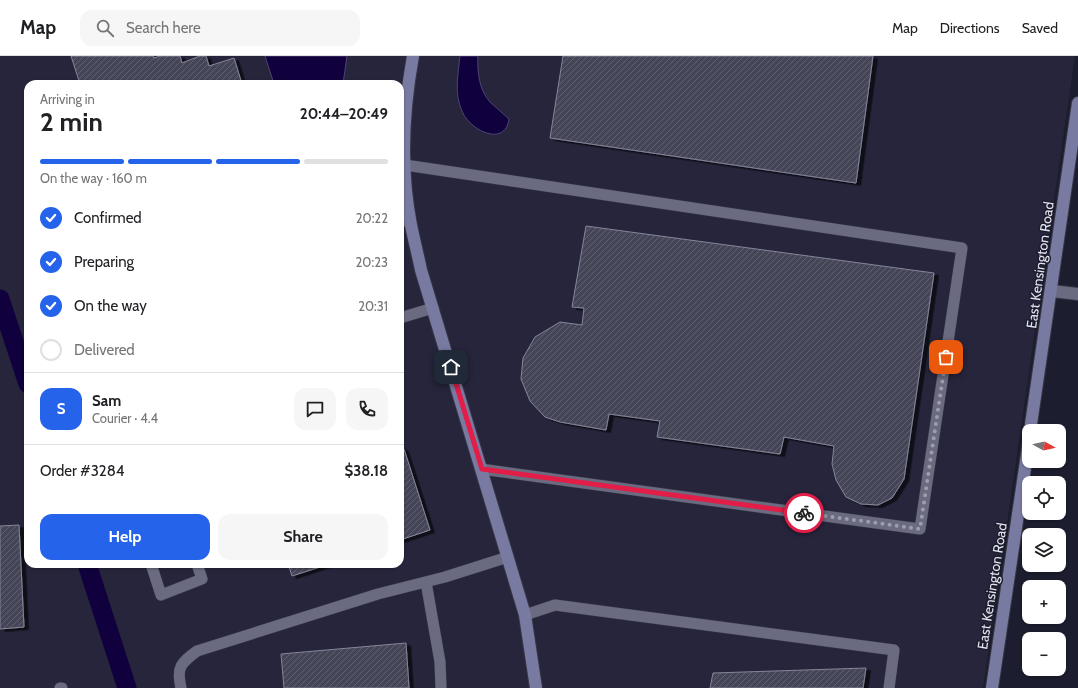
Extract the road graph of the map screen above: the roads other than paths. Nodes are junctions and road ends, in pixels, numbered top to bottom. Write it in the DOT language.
graph roads {
  1 [pos="413,56"];
  2 [pos="1078,103"];
  3 [pos="405,165"];
  4 [pos="405,221"];
  5 [pos="1052,291"];
  6 [pos="1078,294"];
  7 [pos="433,308"];
  8 [pos="404,317"];
  9 [pos="1031,424"];
  10 [pos="1025,468"];
  11 [pos="482,469"];
  12 [pos="508,557"];
  13 [pos="152,568"];
  14 [pos="198,568"];
  15 [pos="426,582"];
  16 [pos="525,615"];
  17 [pos="181,688"];
  18 [pos="441,688"];
  19 [pos="536,688"];
  20 [pos="889,688"];
  21 [pos="992,688"];
  1 -- 3 [label="street"];
  2 -- 5 [label="street, East Kensington Road"];
  3 -- 4 [label="street"];
  3 -- 11 [label="lane"];
  4 -- 7 [label="street"];
  5 -- 6 [label="street"];
  5 -- 9 [label="street, East Kensington Road"];
  7 -- 8 [label="lane"];
  7 -- 11 [label="street"];
  10 -- 21 [label="street, East Kensington Road"];
  11 -- 12 [label="street"];
  12 -- 15 [label="lane"];
  12 -- 16 [label="street"];
  13 -- 14 [label="lane"];
  15 -- 17 [label="lane"];
  15 -- 18 [label="lane"];
  16 -- 19 [label="street"];
  16 -- 20 [label="lane"];
}
